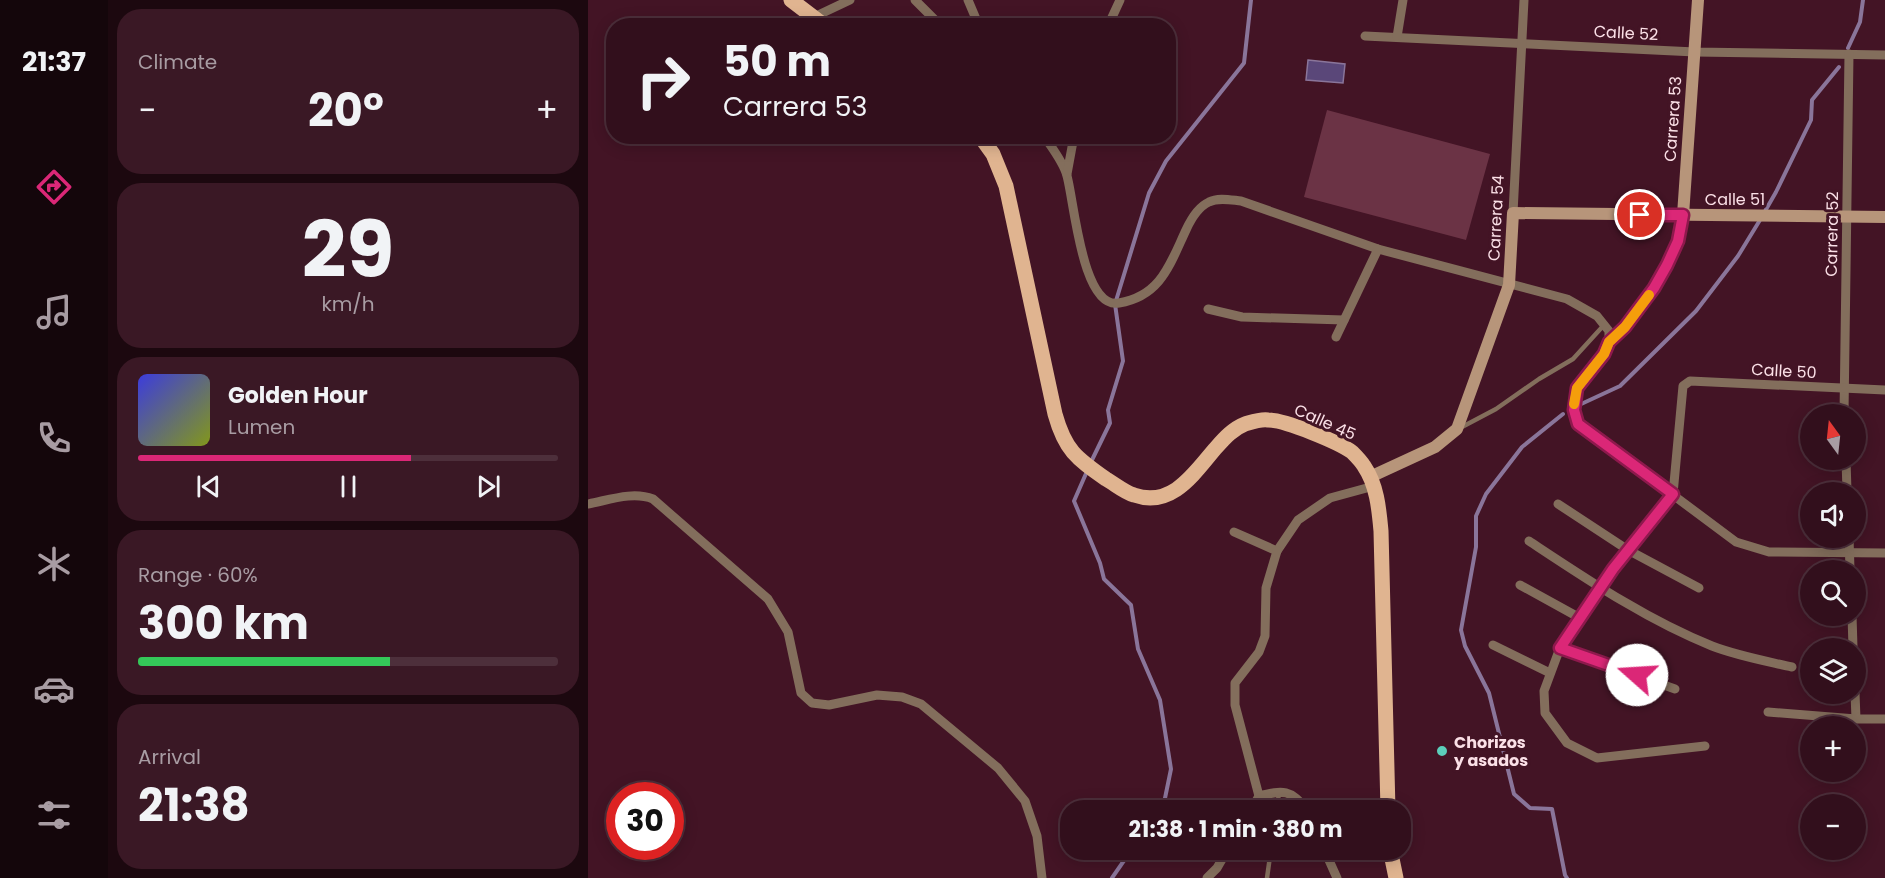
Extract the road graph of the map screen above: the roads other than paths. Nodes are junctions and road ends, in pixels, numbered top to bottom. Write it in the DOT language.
graph roads {
  1 [pos="791,0"];
  2 [pos="850,0"];
  3 [pos="915,0"];
  4 [pos="968,0"];
  5 [pos="1120,0"];
  6 [pos="1402,0"];
  7 [pos="1524,0"];
  8 [pos="1698,0"];
  9 [pos="816,18"];
  10 [pos="824,18"];
  11 [pos="933,18"];
  12 [pos="976,18"];
  13 [pos="1112,18"];
  14 [pos="1365,36"];
  15 [pos="1397,37"];
  16 [pos="1521,42"];
  17 [pos="1695,52"];
  18 [pos="1849,54"];
  19 [pos="1885,55"];
  20 [pos="986,144"];
  21 [pos="1049,144"];
  22 [pos="1073,144"];
  23 [pos="1067,174"];
  24 [pos="1513,213"];
  25 [pos="1683,215"];
  26 [pos="1847,216"];
  27 [pos="1885,217"];
  28 [pos="1378,249"];
  29 [pos="1509,285"];
  30 [pos="1208,309"];
  31 [pos="1344,320"];
  32 [pos="1604,325"];
  33 [pos="1336,337"];
  34 [pos="1609,342"];
  35 [pos="1843,389"];
  36 [pos="1885,390"];
  37 [pos="1844,404"];
  38 [pos="1457,429"];
  39 [pos="1372,481"];
  40 [pos="1673,494"];
  41 [pos="588,504"];
  42 [pos="1558,504"];
  43 [pos="1234,532"];
  44 [pos="1529,541"];
  45 [pos="1850,548"];
  46 [pos="1628,550"];
  47 [pos="1277,551"];
  48 [pos="1850,552"];
  49 [pos="1885,553"];
  50 [pos="1850,560"];
  51 [pos="1520,585"];
  52 [pos="1600,588"];
  53 [pos="1699,588"];
  54 [pos="1580,618"];
  55 [pos="1493,645"];
  56 [pos="1560,648"];
  57 [pos="1792,668"];
  58 [pos="1550,673"];
  59 [pos="1676,688"];
  60 [pos="1768,712"];
  61 [pos="1818,716"];
  62 [pos="1866,719"];
  63 [pos="1885,719"];
  64 [pos="1705,746"];
  65 [pos="1279,791"];
  66 [pos="1259,796"];
  67 [pos="1257,800"];
  68 [pos="1278,800"];
  69 [pos="1300,800"];
  70 [pos="1388,800"];
  71 [pos="1222,860"];
  72 [pos="1269,860"];
  73 [pos="1329,860"];
  74 [pos="1392,860"];
  75 [pos="1042,878"];
  76 [pos="1207,878"];
  77 [pos="1266,878"];
  78 [pos="1337,878"];
  79 [pos="1396,878"];
  1 -- 9 [label="main road"];
  2 -- 10 [label="street"];
  3 -- 11 [label="street"];
  4 -- 12 [label="street"];
  5 -- 13 [label="street"];
  6 -- 15 [label="street"];
  7 -- 16 [label="street, Carrera 54"];
  8 -- 17 [label="street, Carrera 53"];
  14 -- 15 [label="street, Calle 52"];
  15 -- 16 [label="street, Calle 52"];
  16 -- 17 [label="street, Calle 52"];
  16 -- 24 [label="street, Carrera 54"];
  17 -- 18 [label="street, Calle 52"];
  17 -- 25 [label="street, Carrera 53"];
  18 -- 19 [label="street, Calle 52"];
  18 -- 26 [label="street, Carrera 52"];
  20 -- 39 [label="main road, Calle 45"];
  21 -- 23 [label="street"];
  22 -- 23 [label="street"];
  23 -- 28 [label="street"];
  24 -- 25 [label="street, Calle 51"];
  24 -- 29 [label="street, Carrera 54"];
  25 -- 26 [label="street, Calle 51"];
  25 -- 34 [label="street, Carrera 53"];
  26 -- 27 [label="street, Calle 51"];
  26 -- 35 [label="street, Carrera 52"];
  28 -- 29 [label="street"];
  28 -- 31 [label="street"];
  29 -- 32 [label="street"];
  29 -- 38 [label="street, Carrera 54"];
  30 -- 31 [label="street"];
  31 -- 33 [label="street"];
  32 -- 34 [label="street"];
  32 -- 38 [label="lane"];
  34 -- 40 [label="street, Carrera 53"];
  35 -- 36 [label="street, Calle 50"];
  35 -- 37 [label="street, Carrera 52"];
  35 -- 40 [label="street, Calle 50"];
  38 -- 39 [label="street"];
  39 -- 47 [label="street"];
  39 -- 70 [label="main road, Calle 45"];
  40 -- 46 [label="street"];
  40 -- 48 [label="street"];
  41 -- 75 [label="street"];
  42 -- 46 [label="street"];
  43 -- 47 [label="street"];
  44 -- 52 [label="street"];
  45 -- 48 [label="street"];
  46 -- 52 [label="street"];
  46 -- 53 [label="street"];
  47 -- 66 [label="street"];
  48 -- 49 [label="street"];
  48 -- 50 [label="street"];
  51 -- 54 [label="street"];
  52 -- 54 [label="street"];
  52 -- 57 [label="street"];
  54 -- 56 [label="street"];
  55 -- 58 [label="street"];
  56 -- 58 [label="street"];
  56 -- 59 [label="street"];
  58 -- 64 [label="street"];
  60 -- 61 [label="street"];
  62 -- 63 [label="street"];
  65 -- 66 [label="street"];
  65 -- 68 [label="lane"];
  65 -- 69 [label="street"];
  66 -- 67 [label="street"];
  71 -- 76 [label="street"];
  72 -- 77 [label="lane"];
  73 -- 78 [label="street"];
  74 -- 79 [label="main road"];
}
